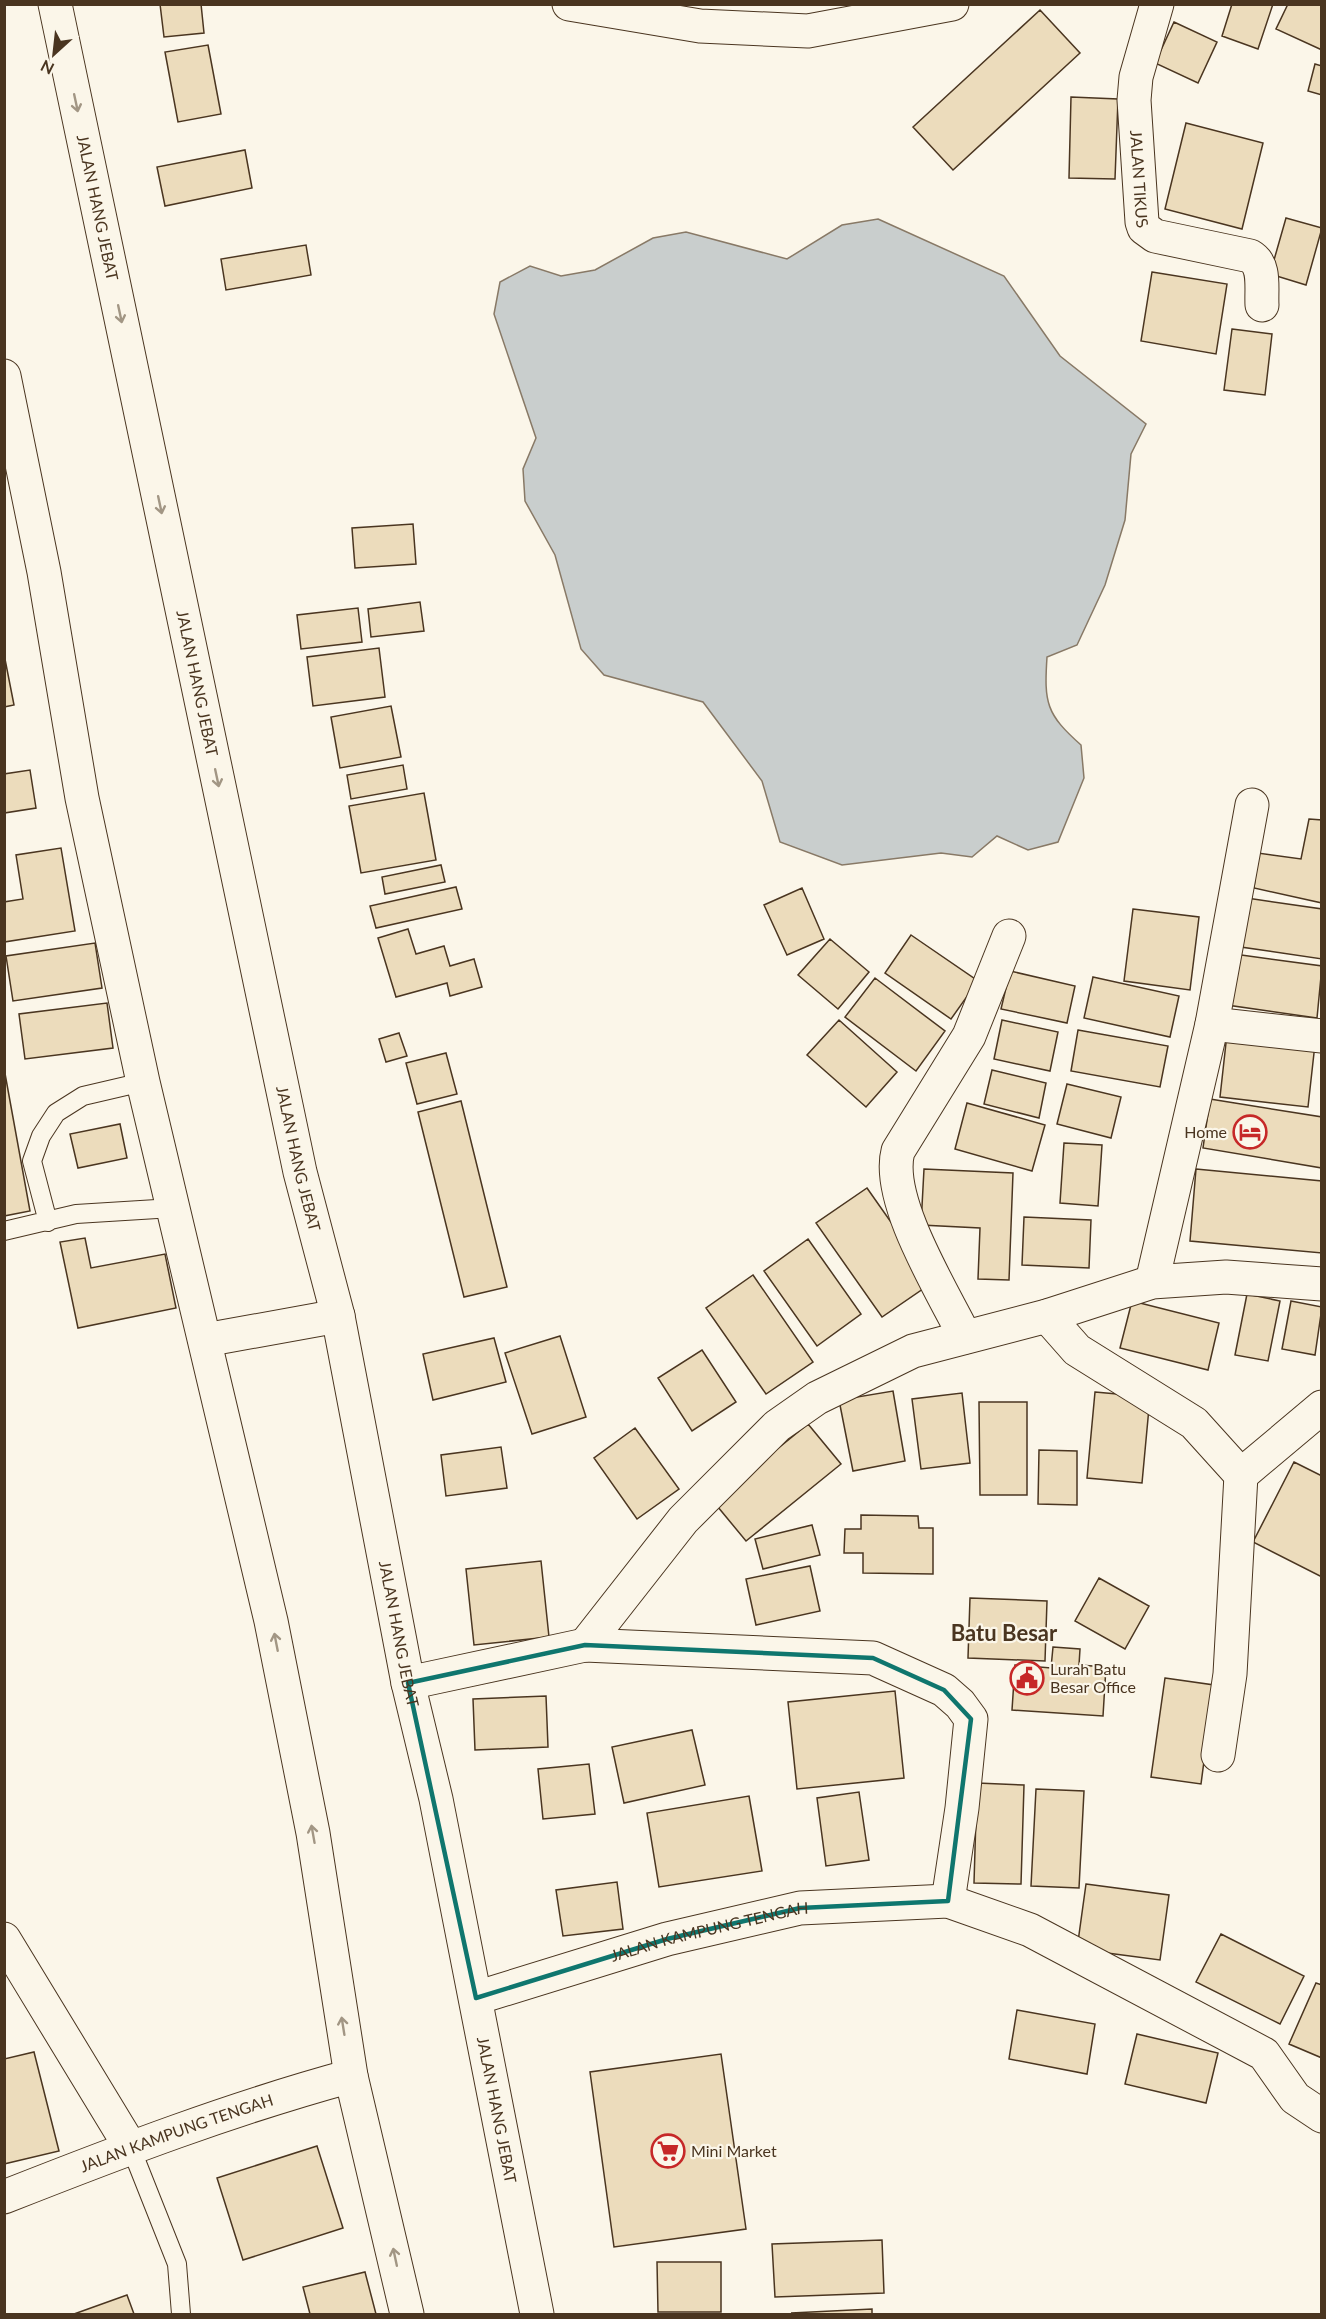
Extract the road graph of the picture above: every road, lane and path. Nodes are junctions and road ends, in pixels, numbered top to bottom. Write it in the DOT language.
graph roads {
  1 [pos="55,4"];
  2 [pos="569,4"];
  3 [pos="952,4"];
  4 [pos="1156,4"];
  5 [pos="1262,305"];
  6 [pos="4,376"];
  7 [pos="1252,805"];
  8 [pos="1009,936"];
  9 [pos="1212,1024"];
  10 [pos="1322,1036"];
  11 [pos="143,1082"];
  12 [pos="173,1208"];
  13 [pos="48,1222"];
  14 [pos="4,1231"];
  15 [pos="1152,1282"];
  16 [pos="1322,1284"];
  17 [pos="338,1316"];
  18 [pos="1047,1316"];
  19 [pos="965,1337"];
  20 [pos="205,1340"];
  21 [pos="1322,1407"];
  22 [pos="1241,1475"];
  23 [pos="585,1645"];
  24 [pos="408,1683"];
  25 [pos="1218,1755"];
  26 [pos="948,1901"];
  27 [pos="4,1939"];
  28 [pos="476,1998"];
  29 [pos="351,2076"];
  30 [pos="1322,2116"];
  31 [pos="131,2148"];
  32 [pos="4,2197"];
  33 [pos="181,2314"];
  34 [pos="407,2314"];
  35 [pos="537,2314"];
  1 -- 17 [label="main road, JALAN HANG JEBAT, one-way"];
  2 -- 3 [label="main road"];
  4 -- 5 [label="main road, JALAN TIKUS"];
  6 -- 11 [label="main road"];
  7 -- 9 [label="main road"];
  8 -- 19 [label="main road"];
  9 -- 10 [label="main road"];
  9 -- 15 [label="main road"];
  11 -- 12 [label="main road"];
  11 -- 13 [label="lane"];
  12 -- 13 [label="lane"];
  12 -- 20 [label="main road"];
  13 -- 14 [label="lane"];
  15 -- 16 [label="main road"];
  15 -- 18 [label="main road"];
  17 -- 20 [label="main road"];
  17 -- 24 [label="main road, JALAN HANG JEBAT"];
  18 -- 19 [label="main road"];
  18 -- 22 [label="main road"];
  19 -- 23 [label="main road"];
  29 -- 20 [label="main road, one-way"];
  21 -- 22 [label="main road"];
  22 -- 25 [label="main road"];
  23 -- 24 [label="main road"];
  23 -- 26 [label="main road"];
  24 -- 28 [label="main road, JALAN HANG JEBAT"];
  26 -- 28 [label="main road, JALAN KAMPUNG TENGAH"];
  26 -- 30 [label="main road"];
  27 -- 31 [label="main road"];
  28 -- 35 [label="main road, JALAN HANG JEBAT"];
  29 -- 31 [label="main road, JALAN KAMPUNG TENGAH"];
  34 -- 29 [label="main road, one-way"];
  31 -- 32 [label="main road, JALAN KAMPUNG TENGAH"];
  31 -- 33 [label="lane"];
}
